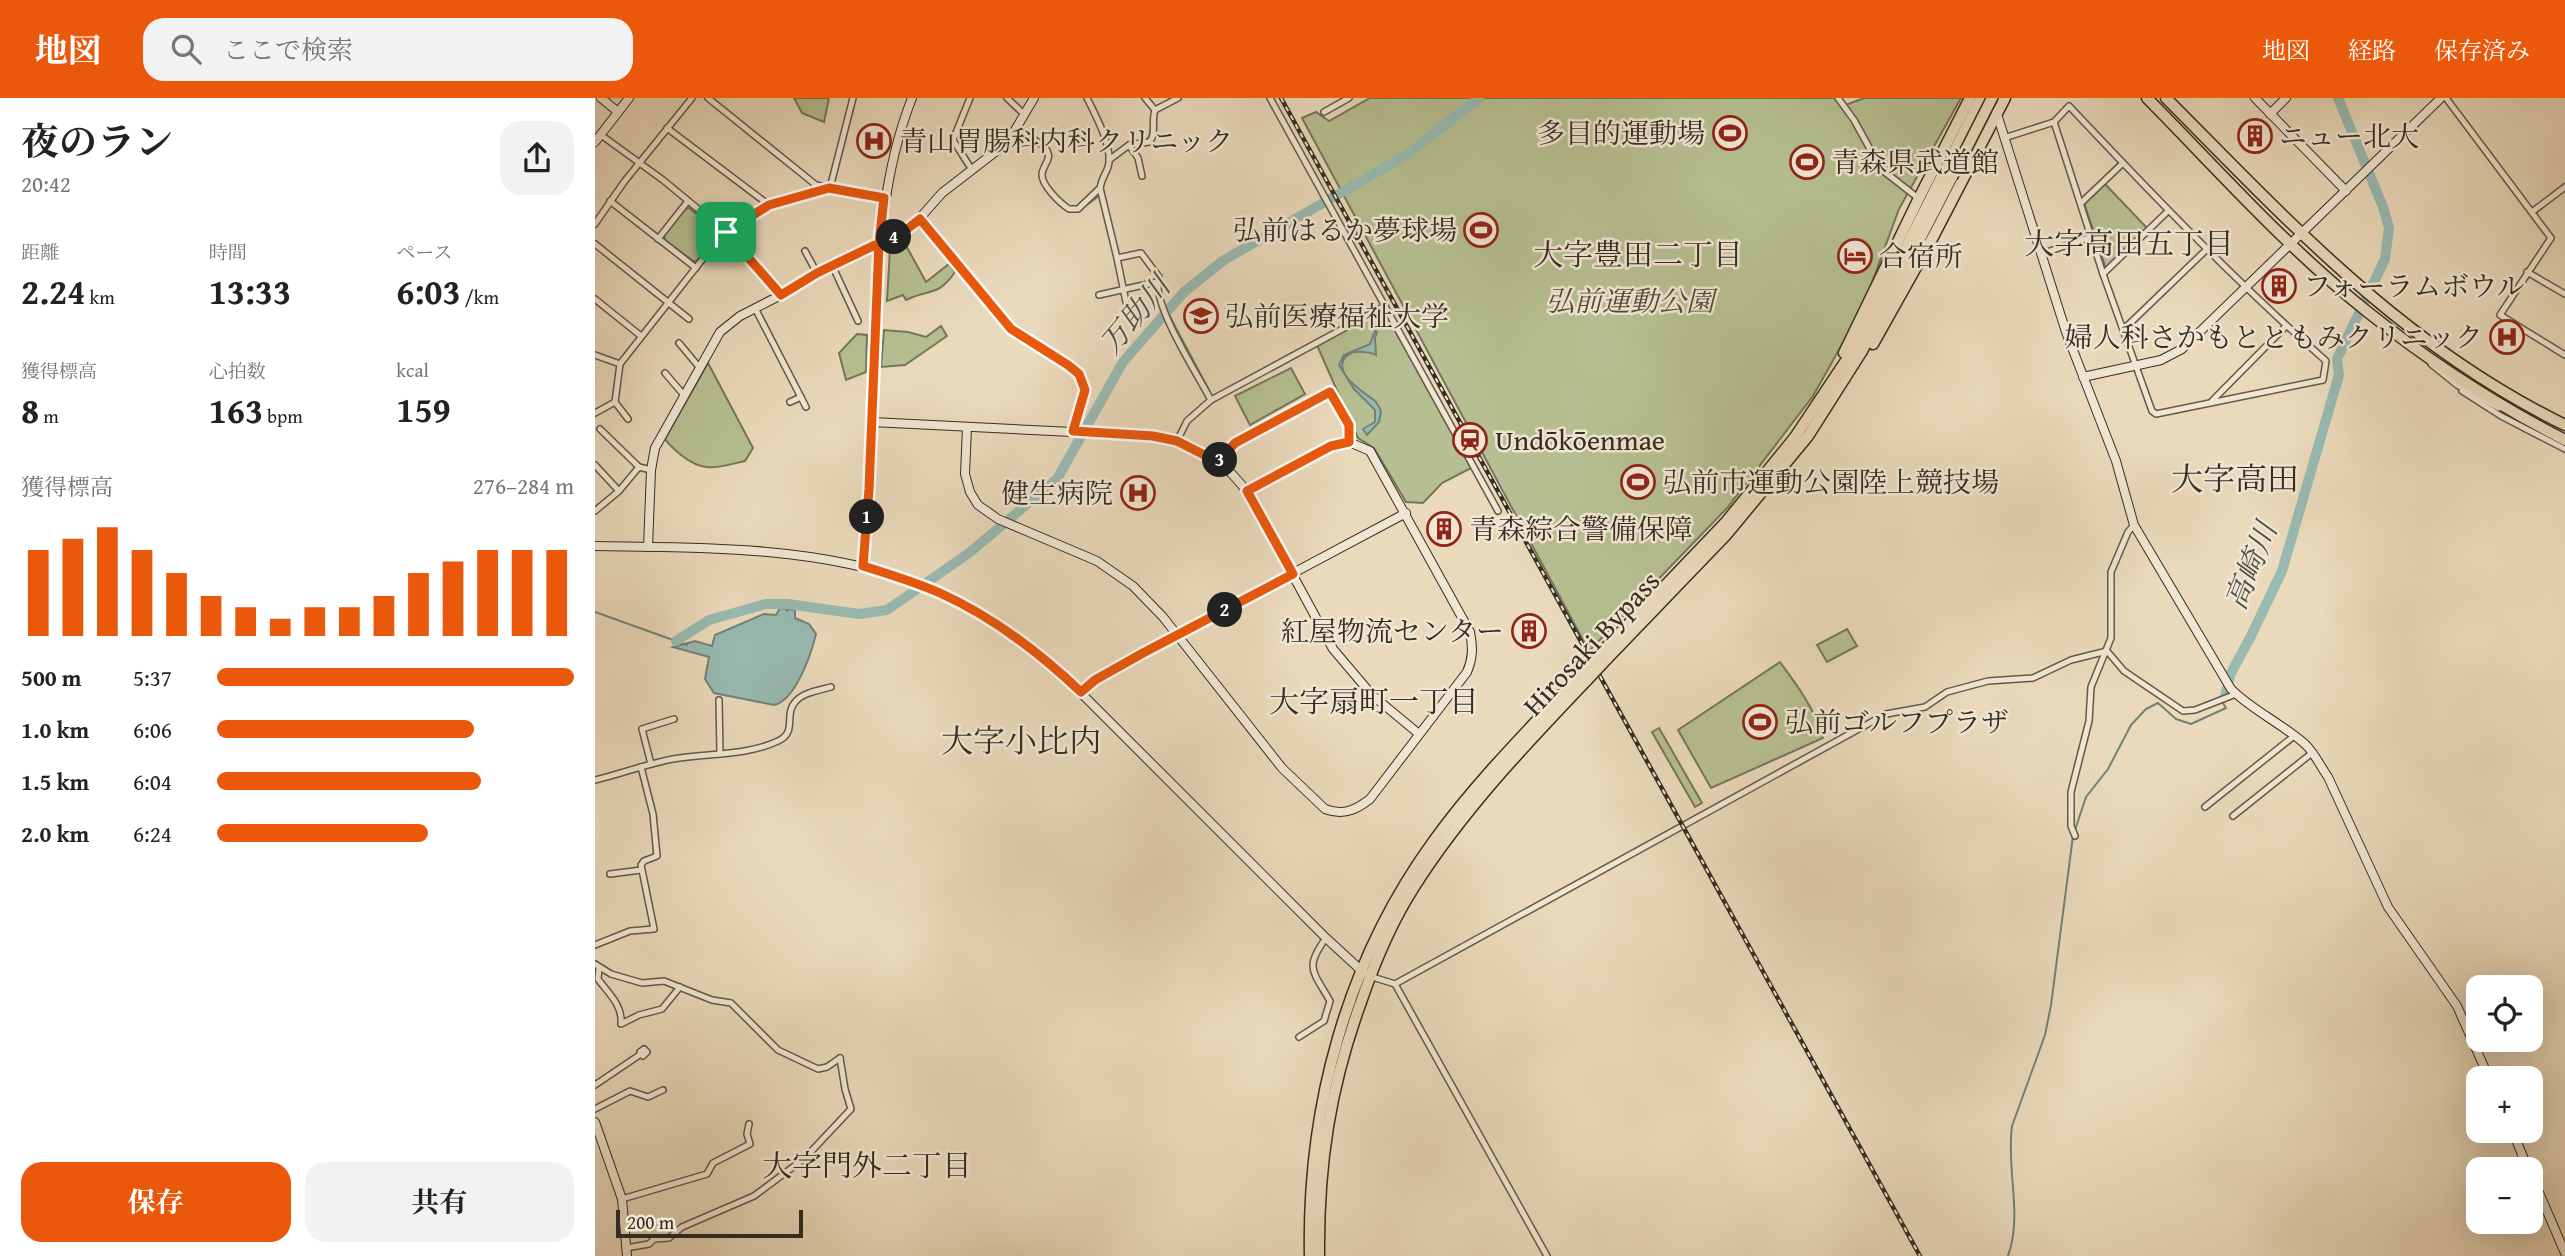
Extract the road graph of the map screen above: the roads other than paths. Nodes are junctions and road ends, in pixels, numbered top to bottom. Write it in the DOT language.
graph roads {
  1 [pos="601,98"];
  2 [pos="629,98"];
  3 [pos="692,98"];
  4 [pos="708,98"];
  5 [pos="853,98"];
  6 [pos="912,98"];
  7 [pos="970,98"];
  8 [pos="1007,98"];
  9 [pos="1034,98"];
  10 [pos="1087,98"];
  11 [pos="1145,98"];
  12 [pos="1178,98"];
  13 [pos="1270,98"];
  14 [pos="1349,98"];
  15 [pos="1838,98"];
  16 [pos="1970,98"];
  17 [pos="1981,98"];
  18 [pos="1992,98"];
  19 [pos="2005,98"];
  20 [pos="2147,98"];
  21 [pos="2166,98"];
  22 [pos="2255,98"];
  23 [pos="2286,98"];
  24 [pos="2444,98"];
  25 [pos="1156,110"];
  26 [pos="618,112"];
  27 [pos="1324,112"];
  28 [pos="2270,114"];
  29 [pos="1997,115"];
  30 [pos="1025,116"];
  31 [pos="2054,122"];
  32 [pos="667,128"];
  33 [pos="1015,132"];
  34 [pos="2004,138"];
  35 [pos="598,139"];
  36 [pos="1129,145"];
  37 [pos="1108,161"];
  38 [pos="639,163"];
  39 [pos="2123,163"];
  40 [pos="971,170"];
  41 [pos="1142,176"];
  42 [pos="1948,176"];
  43 [pos="829,188"];
  44 [pos="1100,188"];
  45 [pos="2565,188"];
  46 [pos="2346,191"];
  47 [pos="884,198"];
  48 [pos="1919,198"];
  49 [pos="610,201"];
  50 [pos="688,201"];
  51 [pos="2081,203"];
  52 [pos="769,205"];
  53 [pos="2168,211"];
  54 [pos="2532,212"];
  55 [pos="920,219"];
  56 [pos="595,224"];
  57 [pos="726,232"];
  58 [pos="2301,234"];
  59 [pos="2091,237"];
  60 [pos="658,239"];
  61 [pos="879,243"];
  62 [pos="595,244"];
  63 [pos="2291,244"];
  64 [pos="2206,250"];
  65 [pos="805,251"];
  66 [pos="2041,254"];
  67 [pos="1117,258"];
  68 [pos="832,265"];
  69 [pos="696,268"];
  70 [pos="2527,272"];
  71 [pos="817,273"];
  72 [pos="2103,274"];
  73 [pos="1157,282"];
  74 [pos="1123,289"];
  75 [pos="2246,289"];
  76 [pos="781,295"];
  77 [pos="1099,295"];
  78 [pos="2565,295"];
  79 [pos="595,299"];
  80 [pos="668,302"];
  81 [pos="1126,302"];
  82 [pos="1385,306"];
  83 [pos="755,308"];
  84 [pos="689,319"];
  85 [pos="858,321"];
  86 [pos="2286,326"];
  87 [pos="2124,329"];
  88 [pos="641,336"];
  89 [pos="679,344"];
  90 [pos="2564,351"];
  91 [pos="2419,352"];
  92 [pos="595,355"];
  93 [pos="620,364"];
  94 [pos="2137,365"];
  95 [pos="699,367"];
  96 [pos="665,373"];
  97 [pos="2083,377"];
  98 [pos="2457,385"];
  99 [pos="683,394"];
  100 [pos="1830,394"];
  101 [pos="801,397"];
  102 [pos="1211,400"];
  103 [pos="2211,401"];
  104 [pos="615,402"];
  105 [pos="790,402"];
  106 [pos="806,407"];
  107 [pos="595,413"];
  108 [pos="628,419"];
  109 [pos="2527,421"];
  110 [pos="872,422"];
  111 [pos="2565,425"];
  112 [pos="967,427"];
  113 [pos="600,429"];
  114 [pos="1076,431"];
  115 [pos="2565,440"];
  116 [pos="1177,441"];
  117 [pos="1349,442"];
  118 [pos="2565,449"];
  119 [pos="1218,462"];
  120 [pos="595,465"];
  121 [pos="639,467"];
  122 [pos="651,470"];
  123 [pos="619,491"];
  124 [pos="1247,491"];
  125 [pos="595,511"];
  126 [pos="1497,511"];
  127 [pos="1406,513"];
  128 [pos="2134,525"];
  129 [pos="595,546"];
  130 [pos="647,547"];
  131 [pos="863,566"];
  132 [pos="1293,574"];
  133 [pos="1177,636"];
  134 [pos="2107,651"];
  135 [pos="831,687"];
  136 [pos="2234,691"];
  137 [pos="1081,692"];
  138 [pos="719,700"];
  139 [pos="674,719"];
  140 [pos="1419,734"];
  141 [pos="2294,736"];
  142 [pos="2312,753"];
  143 [pos="720,754"];
  144 [pos="651,764"];
  145 [pos="641,768"];
  146 [pos="595,780"];
  147 [pos="2204,807"];
  148 [pos="2233,816"];
  149 [pos="2075,836"];
  150 [pos="641,870"];
  151 [pos="610,874"];
  152 [pos="1325,938"];
  153 [pos="595,944"];
  154 [pos="597,966"];
  155 [pos="1365,974"];
  156 [pos="1395,984"];
  157 [pos="680,987"];
  158 [pos="1299,1037"];
  159 [pos="654,1045"];
  160 [pos="2484,1066"];
  161 [pos="595,1085"];
  162 [pos="663,1090"];
  163 [pos="595,1109"];
  164 [pos="595,1122"];
  165 [pos="749,1124"];
  166 [pos="622,1199"];
  167 [pos="2543,1202"];
  168 [pos="626,1252"];
  169 [pos="2565,1253"];
  170 [pos="1310,1256"];
  171 [pos="1319,1256"];
  172 [pos="1547,1256"];
  1 -- 26 [label="street"];
  2 -- 26 [label="street"];
  3 -- 32 [label="street"];
  4 -- 43 [label="street"];
  5 -- 43 [label="street"];
  6 -- 47 [label="street"];
  7 -- 40 [label="street"];
  8 -- 30 [label="street"];
  9 -- 30 [label="street"];
  10 -- 37 [label="street"];
  11 -- 25 [label="street"];
  12 -- 25 [label="street"];
  13 -- 82 [label="street"];
  14 -- 27 [label="street"];
  15 -- 48 [label="street"];
  16 -- 48 [label="highway"];
  17 -- 42 [label="highway, Hirosaki Bypass"];
  18 -- 29 [label="street"];
  18 -- 42 [label="highway, Hirosaki Bypass, bridge"];
  19 -- 29 [label="highway"];
  20 -- 63 [label="highway"];
  21 -- 58 [label="highway"];
  22 -- 28 [label="street"];
  23 -- 28 [label="street"];
  24 -- 46 [label="street"];
  24 -- 54 [label="street"];
  25 -- 36 [label="street"];
  26 -- 35 [label="street"];
  28 -- 46 [label="street"];
  29 -- 34 [label="street"];
  29 -- 100 [label="highway"];
  30 -- 33 [label="street"];
  31 -- 34 [label="street"];
  31 -- 39 [label="street"];
  31 -- 51 [label="street"];
  32 -- 38 [label="street"];
  32 -- 52 [label="street"];
  33 -- 40 [label="street"];
  33 -- 44 [label="street"];
  34 -- 66 [label="street"];
  35 -- 38 [label="street"];
  36 -- 37 [label="street"];
  36 -- 41 [label="street"];
  37 -- 44 [label="street"];
  38 -- 49 [label="street"];
  38 -- 50 [label="street"];
  39 -- 51 [label="street"];
  39 -- 53 [label="street"];
  40 -- 55 [label="street"];
  42 -- 100 [label="highway, Hirosaki Bypass"];
  43 -- 47 [label="street"];
  43 -- 52 [label="street"];
  44 -- 67 [label="street"];
  45 -- 54 [label="street"];
  46 -- 58 [label="street"];
  47 -- 61 [label="street"];
  48 -- 100 [label="highway"];
  49 -- 56 [label="street"];
  49 -- 60 [label="street"];
  50 -- 57 [label="street"];
  50 -- 60 [label="street"];
  51 -- 59 [label="street"];
  52 -- 57 [label="street"];
  53 -- 64 [label="street"];
  53 -- 72 [label="street"];
  54 -- 70 [label="street"];
  55 -- 61 [label="street"];
  55 -- 114 [label="street"];
  57 -- 69 [label="street"];
  57 -- 76 [label="street"];
  58 -- 63 [label="street"];
  58 -- 111 [label="highway"];
  59 -- 66 [label="street"];
  59 -- 72 [label="street"];
  60 -- 69 [label="street"];
  61 -- 68 [label="street"];
  61 -- 110 [label="street"];
  62 -- 80 [label="street"];
  63 -- 75 [label="street"];
  63 -- 91 [label="highway"];
  64 -- 75 [label="street"];
  64 -- 87 [label="street"];
  65 -- 71 [label="street"];
  66 -- 97 [label="street"];
  67 -- 73 [label="street"];
  67 -- 74 [label="street"];
  68 -- 71 [label="street"];
  68 -- 85 [label="street"];
  69 -- 80 [label="street"];
  70 -- 78 [label="street"];
  70 -- 90 [label="street"];
  71 -- 76 [label="street"];
  72 -- 87 [label="street"];
  73 -- 74 [label="street"];
  73 -- 102 [label="street"];
  74 -- 77 [label="street"];
  74 -- 81 [label="street"];
  75 -- 86 [label="street"];
  75 -- 94 [label="street"];
  76 -- 83 [label="street"];
  79 -- 88 [label="street"];
  80 -- 84 [label="street"];
  80 -- 88 [label="street"];
  82 -- 102 [label="street"];
  82 -- 126 [label="street"];
  83 -- 95 [label="street"];
  83 -- 101 [label="street"];
  86 -- 103 [label="street"];
  86 -- 103 [label="street"];
  87 -- 94 [label="street"];
  88 -- 93 [label="street"];
  89 -- 95 [label="street"];
  91 -- 98 [label="street"];
  91 -- 109 [label="highway"];
  92 -- 93 [label="street"];
  93 -- 104 [label="street"];
  94 -- 97 [label="street"];
  94 -- 103 [label="street"];
  95 -- 99 [label="street"];
  96 -- 99 [label="street"];
  97 -- 128 [label="street"];
  98 -- 109 [label="street"];
  98 -- 118 [label="street"];
  99 -- 122 [label="street"];
  100 -- 155 [label="highway, Hirosaki Bypass, bridge"];
  101 -- 105 [label="street"];
  101 -- 106 [label="street"];
  102 -- 116 [label="street"];
  104 -- 107 [label="street"];
  104 -- 108 [label="street"];
  109 -- 115 [label="highway"];
  110 -- 112 [label="street"];
  110 -- 131 [label="street"];
  112 -- 114 [label="street"];
  112 -- 133 [label="street"];
  113 -- 121 [label="street"];
  114 -- 116 [label="street"];
  116 -- 119 [label="street"];
  117 -- 119 [label="street"];
  117 -- 124 [label="street"];
  117 -- 127 [label="street"];
  119 -- 124 [label="street"];
  120 -- 123 [label="street"];
  121 -- 122 [label="street"];
  121 -- 123 [label="street"];
  122 -- 130 [label="street"];
  123 -- 125 [label="street"];
  124 -- 132 [label="street"];
  127 -- 132 [label="street"];
  127 -- 140 [label="street"];
  128 -- 134 [label="street"];
  128 -- 136 [label="street"];
  129 -- 130 [label="street"];
  130 -- 131 [label="street"];
  131 -- 137 [label="street"];
  132 -- 133 [label="street"];
  132 -- 140 [label="street"];
  133 -- 137 [label="street"];
  133 -- 140 [label="street"];
  134 -- 136 [label="street"];
  134 -- 149 [label="street"];
  134 -- 156 [label="street"];
  135 -- 143 [label="street"];
  136 -- 141 [label="street"];
  137 -- 152 [label="street"];
  138 -- 143 [label="street"];
  139 -- 144 [label="street"];
  141 -- 142 [label="street"];
  141 -- 147 [label="street"];
  142 -- 148 [label="street"];
  142 -- 160 [label="street"];
  143 -- 144 [label="street"];
  144 -- 145 [label="street"];
  145 -- 146 [label="street"];
  145 -- 150 [label="street"];
  150 -- 151 [label="street"];
  150 -- 153 [label="street"];
  152 -- 155 [label="street"];
  152 -- 158 [label="street"];
  154 -- 157 [label="street"];
  154 -- 157 [label="street"];
  155 -- 156 [label="street"];
  155 -- 170 [label="highway, Hirosaki Bypass"];
  155 -- 171 [label="highway, Hirosaki Bypass"];
  156 -- 172 [label="street"];
  157 -- 168 [label="street"];
  159 -- 161 [label="street"];
  162 -- 163 [label="street"];
  164 -- 166 [label="street"];
  165 -- 166 [label="street"];
  166 -- 168 [label="street"];
  167 -- 169 [label="street"];
}
